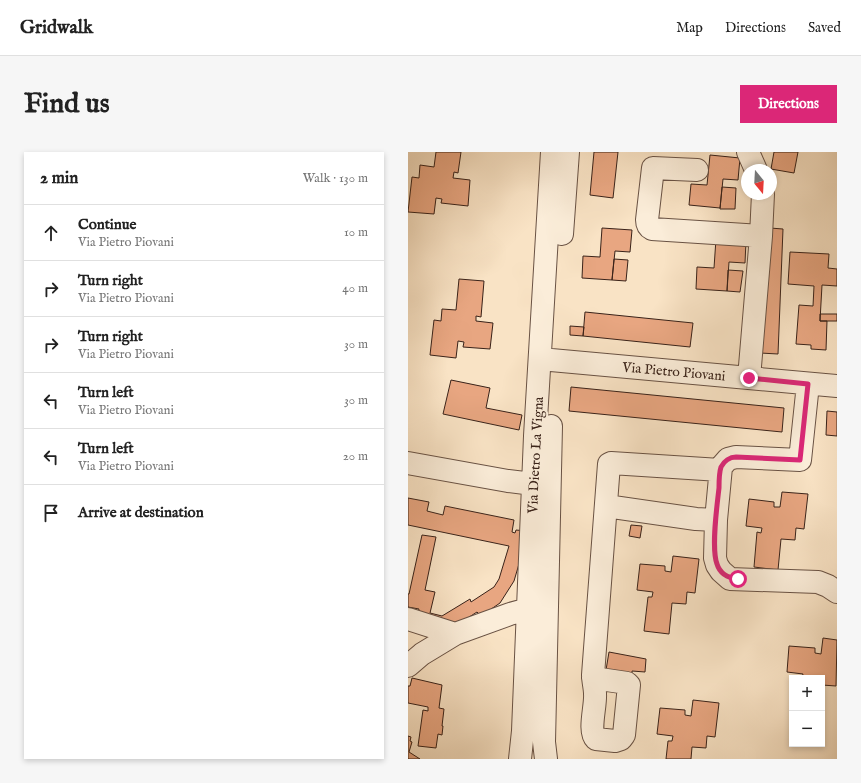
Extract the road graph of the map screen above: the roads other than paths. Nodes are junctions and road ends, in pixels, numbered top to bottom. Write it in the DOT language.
graph roads {
  1 [pos="552,152"];
  2 [pos="568,152"];
  3 [pos="748,152"];
  4 [pos="753,164"];
  5 [pos="697,170"];
  6 [pos="763,200"];
  7 [pos="761,236"];
  8 [pos="547,359"];
  9 [pos="749,378"];
  10 [pos="808,384"];
  11 [pos="837,386"];
  12 [pos="408,463"];
  13 [pos="720,470"];
  14 [pos="533,484"];
  15 [pos="606,506"];
  16 [pos="716,520"];
  17 [pos="837,592"];
  18 [pos="528,609"];
  19 [pos="408,619"];
  20 [pos="455,634"];
  21 [pos="408,666"];
  22 [pos="593,678"];
  23 [pos="520,759"];
  24 [pos="546,759"];
  1 -- 8 [label="street, Via Dietro La Vigna"];
  2 -- 8 [label="street, Via Dietro La Vigna"];
  3 -- 4 [label="street"];
  5 -- 7 [label="street"];
  6 -- 7 [label="street"];
  7 -- 9 [label="street"];
  8 -- 9 [label="street, Via Pietro Piovani"];
  8 -- 14 [label="street, Via Dietro La Vigna"];
  8 -- 24 [label="street, Via Dietro La Vigna"];
  9 -- 10 [label="street, Via Pietro Piovani"];
  10 -- 11 [label="street, Via Pietro Piovani"];
  10 -- 13 [label="street"];
  12 -- 14 [label="street"];
  13 -- 15 [label="street"];
  13 -- 16 [label="street"];
  14 -- 18 [label="street, Via Dietro La Vigna"];
  15 -- 16 [label="street"];
  15 -- 22 [label="street"];
  16 -- 17 [label="street"];
  18 -- 20 [label="street"];
  18 -- 23 [label="street, Via Dietro La Vigna"];
  19 -- 20 [label="street"];
  20 -- 21 [label="street"];
}
